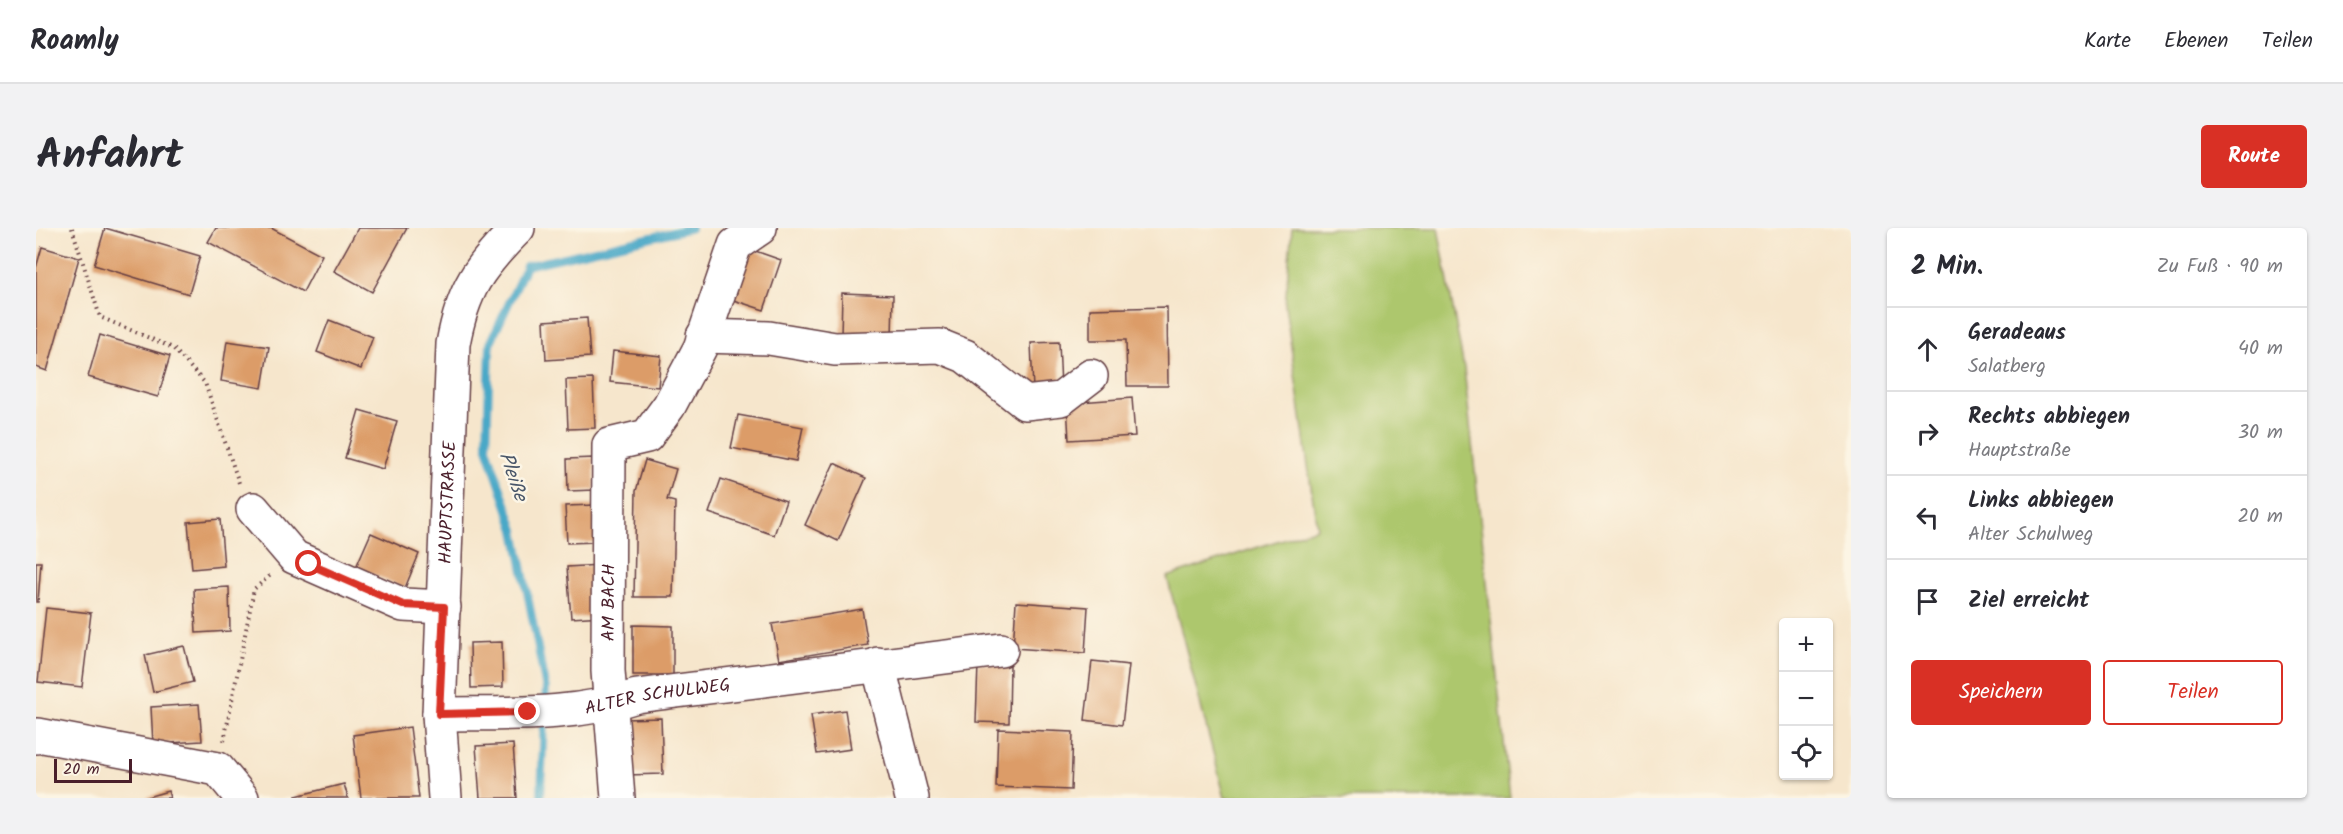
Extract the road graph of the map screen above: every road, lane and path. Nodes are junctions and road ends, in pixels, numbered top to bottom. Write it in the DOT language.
graph roads {
  1 [pos="72,228"];
  2 [pos="518,228"];
  3 [pos="760,228"];
  4 [pos="703,336"];
  5 [pos="1091,376"];
  6 [pos="253,509"];
  7 [pos="294,557"];
  8 [pos="444,607"];
  9 [pos="1001,650"];
  10 [pos="878,664"];
  11 [pos="610,705"];
  12 [pos="439,714"];
  13 [pos="36,737"];
  14 [pos="218,769"];
  15 [pos="242,798"];
  16 [pos="445,798"];
  17 [pos="618,798"];
  18 [pos="912,798"];
  1 -- 6 [label="path"];
  2 -- 8 [label="street, HAUPTSTRASSE"];
  3 -- 4 [label="street"];
  4 -- 5 [label="street"];
  4 -- 11 [label="street, AM BACH"];
  6 -- 7 [label="street"];
  7 -- 8 [label="street"];
  7 -- 14 [label="path"];
  8 -- 12 [label="street, HAUPTSTRASSE"];
  9 -- 10 [label="street, ALTER SCHULWEG"];
  10 -- 11 [label="street, ALTER SCHULWEG"];
  10 -- 18 [label="street"];
  11 -- 12 [label="street, ALTER SCHULWEG"];
  11 -- 17 [label="street, AM BACH"];
  12 -- 16 [label="street, HAUPTSTRASSE"];
  13 -- 14 [label="street"];
  14 -- 15 [label="street"];
}
